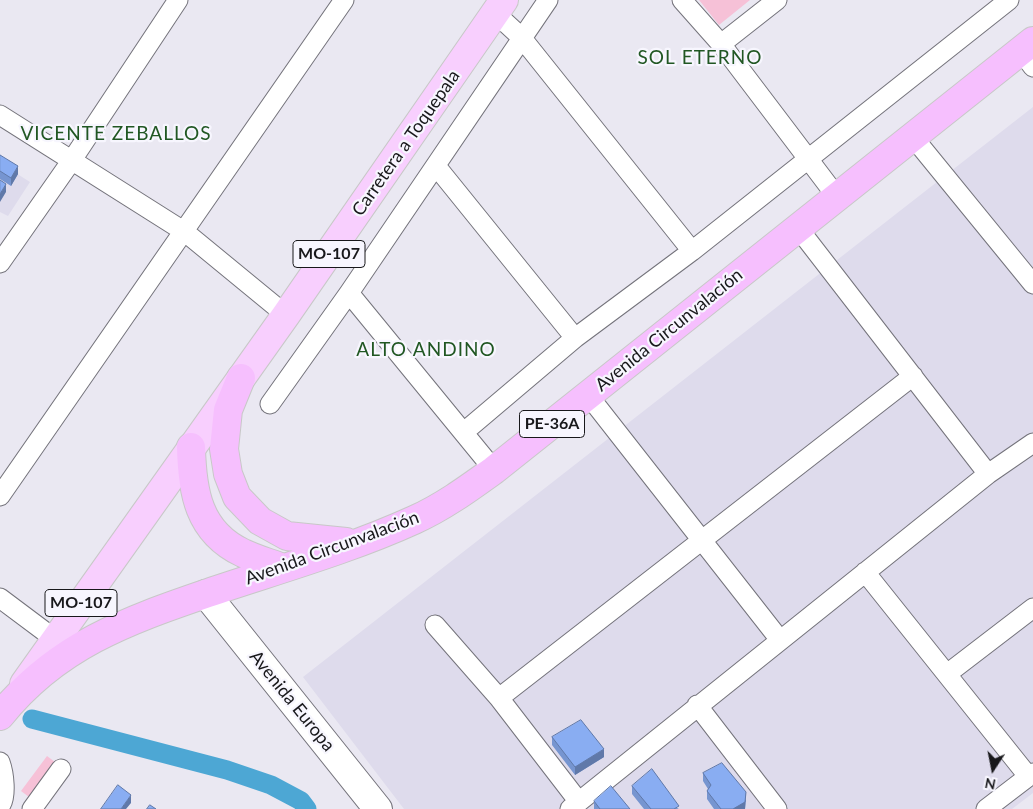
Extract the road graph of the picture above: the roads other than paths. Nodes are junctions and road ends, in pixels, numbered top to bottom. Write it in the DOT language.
graph roads {
  1 [pos="178,0"];
  2 [pos="344,0"];
  3 [pos="548,0"];
  4 [pos="682,0"];
  5 [pos="777,0"];
  6 [pos="1009,0"];
  7 [pos="500,7"];
  8 [pos="521,37"];
  9 [pos="721,44"];
  10 [pos="1029,53"];
  11 [pos="0,116"];
  12 [pos="913,137"];
  13 [pos="808,158"];
  14 [pos="72,160"];
  15 [pos="436,166"];
  16 [pos="837,196"];
  17 [pos="798,228"];
  18 [pos="185,232"];
  19 [pos="692,251"];
  20 [pos="0,263"];
  21 [pos="1033,284"];
  22 [pos="349,293"];
  23 [pos="286,315"];
  24 [pos="575,338"];
  25 [pos="913,376"];
  26 [pos="241,378"];
  27 [pos="588,394"];
  28 [pos="270,404"];
  29 [pos="464,432"];
  30 [pos="1033,443"];
  31 [pos="192,447"];
  32 [pos="494,470"];
  33 [pos="988,474"];
  34 [pos="0,496"];
  35 [pos="150,505"];
  36 [pos="702,540"];
  37 [pos="355,543"];
  38 [pos="283,568"];
  39 [pos="865,572"];
  40 [pos="206,594"];
  41 [pos="0,598"];
  42 [pos="1033,608"];
  43 [pos="435,625"];
  44 [pos="56,640"];
  45 [pos="780,640"];
  46 [pos="947,674"];
  47 [pos="499,698"];
  48 [pos="697,705"];
  49 [pos="6,709"];
  50 [pos="0,762"];
  51 [pos="61,769"];
  52 [pos="1031,774"];
  53 [pos="6,806"];
  54 [pos="574,806"];
  55 [pos="775,808"];
  56 [pos="32,809"];
  57 [pos="378,809"];
  58 [pos="986,809"];
  1 -- 14 [label="street"];
  2 -- 18 [label="street"];
  3 -- 8 [label="street"];
  4 -- 9 [label="street"];
  5 -- 9 [label="street"];
  6 -- 13 [label="street"];
  7 -- 8 [label="street"];
  7 -- 23 [label="main road, Carretera a Toquepala / MO-107"];
  8 -- 15 [label="street"];
  8 -- 19 [label="street"];
  9 -- 13 [label="street"];
  10 -- 12 [label="highway, Avenida Circunvalación / PE-36A"];
  11 -- 14 [label="street"];
  12 -- 16 [label="highway, Avenida Circunvalación / PE-36A"];
  12 -- 21 [label="street"];
  13 -- 16 [label="street"];
  13 -- 19 [label="street"];
  14 -- 18 [label="street"];
  14 -- 20 [label="street"];
  15 -- 22 [label="street"];
  15 -- 24 [label="street"];
  16 -- 17 [label="highway, Avenida Circunvalación / PE-36A"];
  17 -- 25 [label="street"];
  17 -- 27 [label="highway, Avenida Circunvalación / PE-36A"];
  18 -- 23 [label="street"];
  18 -- 34 [label="street"];
  19 -- 24 [label="street"];
  22 -- 28 [label="street"];
  22 -- 29 [label="street"];
  23 -- 26 [label="main road, Carretera a Toquepala / MO-107"];
  24 -- 29 [label="street"];
  25 -- 33 [label="street"];
  25 -- 36 [label="street"];
  26 -- 31 [label="main road, Carretera a Toquepala / MO-107"];
  26 -- 37 [label="highway"];
  27 -- 32 [label="highway, Avenida Circunvalación / PE-36A"];
  27 -- 36 [label="street"];
  29 -- 32 [label="street"];
  30 -- 33 [label="street"];
  31 -- 35 [label="main road, Carretera a Toquepala / MO-107"];
  31 -- 38 [label="highway"];
  32 -- 37 [label="highway, Avenida Circunvalación / PE-36A"];
  33 -- 39 [label="street"];
  35 -- 44 [label="main road, Avenida Circunvalación / MO-107"];
  36 -- 45 [label="street"];
  36 -- 47 [label="street"];
  37 -- 38 [label="highway, Avenida Circunvalación / PE-36A"];
  38 -- 40 [label="highway, Avenida Circunvalación / PE-36A"];
  39 -- 45 [label="street"];
  39 -- 46 [label="street"];
  40 -- 49 [label="highway, Avenida Circunvalación / PE-36A"];
  40 -- 57 [label="main road, Avenida Europa"];
  41 -- 44 [label="street"];
  42 -- 46 [label="street"];
  43 -- 47 [label="street"];
  44 -- 49 [label="main road, Avenida Circunvalación / MO-107"];
  45 -- 48 [label="street"];
  46 -- 52 [label="street"];
  47 -- 54 [label="street"];
  48 -- 54 [label="street"];
  48 -- 55 [label="street"];
  50 -- 53 [label="street"];
  51 -- 56 [label="street"];
  52 -- 58 [label="street"];
}
